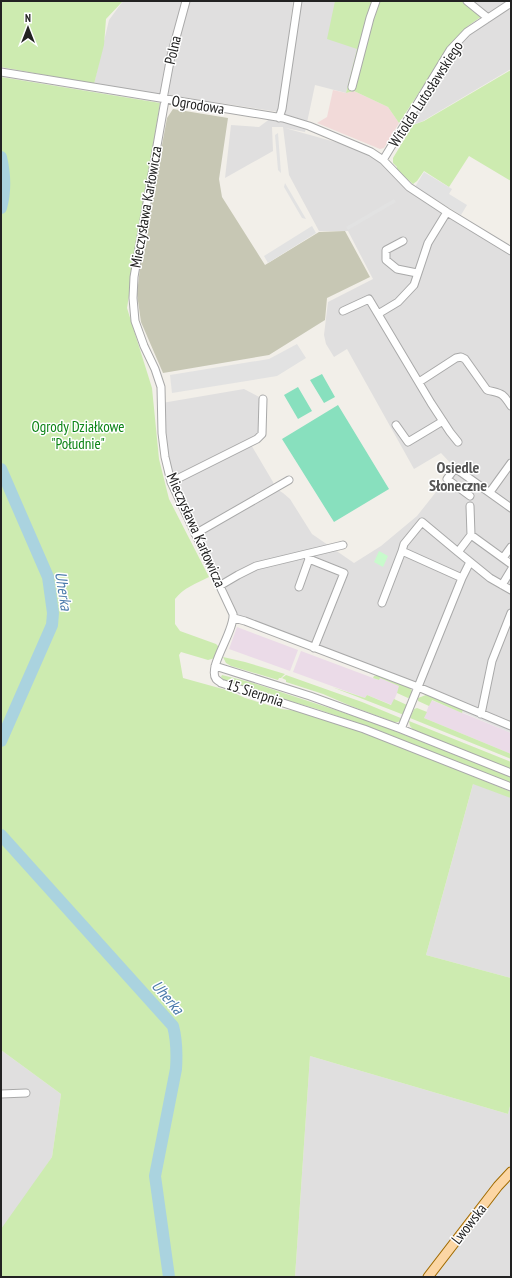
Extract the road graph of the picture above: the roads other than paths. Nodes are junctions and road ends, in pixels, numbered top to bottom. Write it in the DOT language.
graph roads {
  1 [pos="186,1"];
  2 [pos="298,1"];
  3 [pos="376,1"];
  4 [pos="467,1"];
  5 [pos="511,3"];
  6 [pos="488,18"];
  7 [pos="1,72"];
  8 [pos="352,87"];
  9 [pos="164,99"];
  10 [pos="279,118"];
  11 [pos="383,160"];
  12 [pos="447,212"];
  13 [pos="403,241"];
  14 [pos="511,251"];
  15 [pos="417,273"];
  16 [pos="344,311"];
  17 [pos="378,314"];
  18 [pos="419,382"];
  19 [pos="263,399"];
  20 [pos="511,406"];
  21 [pos="443,421"];
  22 [pos="396,425"];
  23 [pos="458,442"];
  24 [pos="511,463"];
  25 [pos="289,480"];
  26 [pos="171,482"];
  27 [pos="490,492"];
  28 [pos="470,496"];
  29 [pos="470,506"];
  30 [pos="511,508"];
  31 [pos="195,534"];
  32 [pos="471,535"];
  33 [pos="343,545"];
  34 [pos="511,547"];
  35 [pos="402,551"];
  36 [pos="458,552"];
  37 [pos="308,557"];
  38 [pos="503,558"];
  39 [pos="470,562"];
  40 [pos="511,564"];
  41 [pos="511,570"];
  42 [pos="462,578"];
  43 [pos="221,585"];
  44 [pos="502,585"];
  45 [pos="299,587"];
  46 [pos="511,590"];
  47 [pos="382,603"];
  48 [pos="511,613"];
  49 [pos="234,618"];
  50 [pos="279,634"];
  51 [pos="276,642"];
  52 [pos="314,648"];
  53 [pos="215,666"];
  54 [pos="418,687"];
  55 [pos="481,714"];
  56 [pos="511,726"];
  57 [pos="401,729"];
  58 [pos="511,773"];
  59 [pos="511,787"];
  60 [pos="26,1093"];
  61 [pos="1,1094"];
  62 [pos="511,1172"];
  63 [pos="428,1277"];
  1 -- 9 [label="street, Polna"];
  2 -- 10 [label="street"];
  3 -- 8 [label="street"];
  4 -- 6 [label="street"];
  5 -- 6 [label="street, Witolda Lutosławskiego"];
  6 -- 11 [label="street, Witolda Lutosławskiego"];
  7 -- 9 [label="street, Ogrodowa"];
  9 -- 10 [label="street, Ogrodowa"];
  9 -- 26 [label="street, Mieczysława Karłowicza"];
  10 -- 11 [label="street, Ogrodowa"];
  11 -- 12 [label="street, Ogrodowa"];
  12 -- 14 [label="street, Ogrodowa"];
  12 -- 15 [label="street"];
  13 -- 15 [label="street"];
  15 -- 17 [label="street"];
  16 -- 17 [label="street"];
  17 -- 18 [label="street"];
  18 -- 20 [label="street"];
  18 -- 21 [label="street"];
  19 -- 26 [label="street"];
  21 -- 22 [label="street"];
  21 -- 23 [label="street"];
  24 -- 27 [label="street"];
  25 -- 31 [label="street"];
  26 -- 31 [label="street, Mieczysława Karłowicza"];
  27 -- 28 [label="street"];
  27 -- 30 [label="street"];
  29 -- 32 [label="street"];
  31 -- 43 [label="street, Mieczysława Karłowicza"];
  32 -- 36 [label="street"];
  32 -- 38 [label="street"];
  33 -- 37 [label="street"];
  34 -- 38 [label="street"];
  35 -- 36 [label="street"];
  35 -- 42 [label="street"];
  35 -- 47 [label="street"];
  36 -- 39 [label="street"];
  37 -- 43 [label="street"];
  37 -- 45 [label="street"];
  37 -- 52 [label="street"];
  38 -- 40 [label="street"];
  39 -- 42 [label="street"];
  39 -- 44 [label="street"];
  41 -- 44 [label="street"];
  42 -- 54 [label="street"];
  43 -- 49 [label="street, Mieczysława Karłowicza"];
  44 -- 46 [label="street"];
  48 -- 55 [label="street"];
  49 -- 50 [label="street"];
  49 -- 53 [label="street"];
  50 -- 51 [label="street"];
  50 -- 52 [label="street"];
  52 -- 54 [label="street"];
  53 -- 57 [label="street, 15 Sierpnia"];
  53 -- 59 [label="street, 15 Sierpnia"];
  54 -- 55 [label="street"];
  54 -- 57 [label="street"];
  55 -- 56 [label="street"];
  57 -- 58 [label="street, 15 Sierpnia"];
  60 -- 61 [label="street"];
  62 -- 63 [label="main road, Lwowska"];
}
